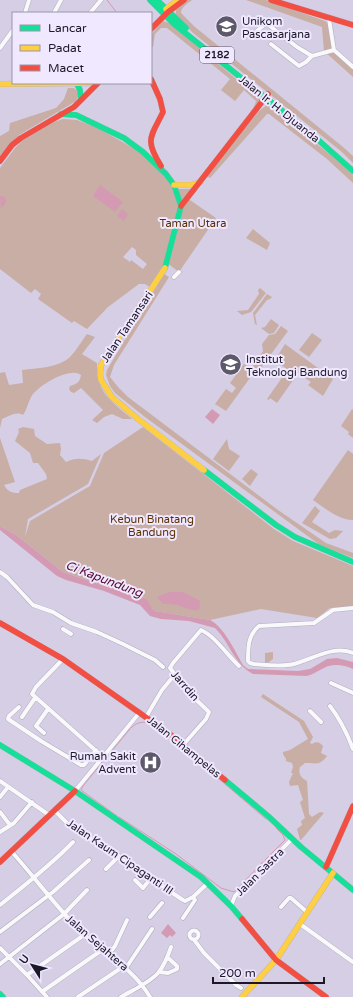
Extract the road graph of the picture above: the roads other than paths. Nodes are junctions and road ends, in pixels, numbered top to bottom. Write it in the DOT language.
graph roads {
  1 [pos="29,0"];
  2 [pos="61,0"];
  3 [pos="101,0"];
  4 [pos="150,0"];
  5 [pos="157,0"];
  6 [pos="178,0"];
  7 [pos="184,0"];
  8 [pos="271,0"];
  9 [pos="25,12"];
  10 [pos="55,12"];
  11 [pos="91,12"];
  12 [pos="165,12"];
  13 [pos="329,19"];
  14 [pos="152,24"];
  15 [pos="353,25"];
  16 [pos="152,28"];
  17 [pos="257,31"];
  18 [pos="12,33"];
  19 [pos="270,44"];
  20 [pos="0,48"];
  21 [pos="334,50"];
  22 [pos="312,56"];
  23 [pos="353,66"];
  24 [pos="152,81"];
  25 [pos="2,83"];
  26 [pos="12,83"];
  27 [pos="77,84"];
  28 [pos="97,84"];
  29 [pos="267,96"];
  30 [pos="81,99"];
  31 [pos="74,107"];
  32 [pos="61,114"];
  33 [pos="76,115"];
  34 [pos="151,143"];
  35 [pos="143,152"];
  36 [pos="0,161"];
  37 [pos="345,161"];
  38 [pos="353,166"];
  39 [pos="353,171"];
  40 [pos="166,174"];
  41 [pos="200,182"];
  42 [pos="174,185"];
  43 [pos="181,206"];
  44 [pos="178,272"];
  45 [pos="174,278"];
  46 [pos="353,562"];
  47 [pos="0,572"];
  48 [pos="353,608"];
  49 [pos="0,624"];
  50 [pos="72,624"];
  51 [pos="67,631"];
  52 [pos="353,653"];
  53 [pos="63,659"];
  54 [pos="239,666"];
  55 [pos="163,667"];
  56 [pos="172,678"];
  57 [pos="331,683"];
  58 [pos="353,693"];
  59 [pos="35,698"];
  60 [pos="330,706"];
  61 [pos="19,707"];
  62 [pos="48,709"];
  63 [pos="310,711"];
  64 [pos="140,712"];
  65 [pos="22,717"];
  66 [pos="146,717"];
  67 [pos="321,722"];
  68 [pos="44,733"];
  69 [pos="0,745"];
  70 [pos="183,745"];
  71 [pos="353,749"];
  72 [pos="96,750"];
  73 [pos="103,756"];
  74 [pos="0,781"];
  75 [pos="8,787"];
  76 [pos="75,791"];
  77 [pos="0,797"];
  78 [pos="32,802"];
  79 [pos="353,806"];
  80 [pos="54,810"];
  81 [pos="0,812"];
  82 [pos="48,814"];
  83 [pos="10,825"];
  84 [pos="0,832"];
  85 [pos="292,839"];
  86 [pos="73,842"];
  87 [pos="12,852"];
  88 [pos="118,856"];
  89 [pos="88,860"];
  90 [pos="0,862"];
  91 [pos="326,867"];
  92 [pos="106,869"];
  93 [pos="333,873"];
  94 [pos="35,878"];
  95 [pos="151,878"];
  96 [pos="135,880"];
  97 [pos="208,883"];
  98 [pos="87,890"];
  99 [pos="353,890"];
  100 [pos="49,895"];
  101 [pos="193,897"];
  102 [pos="162,903"];
  103 [pos="0,905"];
  104 [pos="231,906"];
  105 [pos="281,907"];
  106 [pos="307,912"];
  107 [pos="64,914"];
  108 [pos="150,917"];
  109 [pos="183,918"];
  110 [pos="127,920"];
  111 [pos="300,924"];
  112 [pos="152,929"];
  113 [pos="0,932"];
  114 [pos="84,934"];
  115 [pos="195,941"];
  116 [pos="0,948"];
  117 [pos="171,948"];
  118 [pos="102,950"];
  119 [pos="110,953"];
  120 [pos="167,957"];
  121 [pos="9,958"];
  122 [pos="276,960"];
  123 [pos="353,962"];
  124 [pos="0,964"];
  125 [pos="125,967"];
  126 [pos="159,972"];
  127 [pos="28,975"];
  128 [pos="142,985"];
  129 [pos="43,991"];
  130 [pos="243,991"];
  131 [pos="0,994"];
  132 [pos="3,997"];
  133 [pos="47,997"];
  134 [pos="78,997"];
  135 [pos="121,997"];
  136 [pos="150,997"];
  137 [pos="326,997"];
  1 -- 9 [label="street"];
  2 -- 10 [label="street"];
  3 -- 11 [label="street"];
  4 -- 12 [label="main road, Jalan Ir. H. Djuanda"];
  5 -- 12 [label="main road, Jalan Ir. H. Djuanda"];
  6 -- 12 [label="main road"];
  7 -- 12 [label="main road"];
  8 -- 13 [label="main road"];
  12 -- 14 [label="main road"];
  12 -- 16 [label="main road"];
  12 -- 29 [label="main road, Jalan Ir. H. Djuanda / 2182"];
  13 -- 15 [label="main road"];
  13 -- 21 [label="street"];
  17 -- 22 [label="street"];
  18 -- 20 [label="street"];
  19 -- 22 [label="street"];
  21 -- 22 [label="street"];
  21 -- 23 [label="street"];
  24 -- 34 [label="main road"];
  25 -- 26 [label="main road"];
  27 -- 30 [label="main road"];
  28 -- 30 [label="main road"];
  29 -- 37 [label="main road, Jalan Ir. H. Djuanda / 2182"];
  29 -- 37 [label="main road, Jalan Ir. H. Djuanda / 2182"];
  29 -- 41 [label="main road"];
  30 -- 31 [label="main road"];
  31 -- 32 [label="main road"];
  31 -- 33 [label="main road"];
  32 -- 33 [label="main road"];
  32 -- 36 [label="main road"];
  33 -- 35 [label="main road"];
  34 -- 35 [label="main road"];
  34 -- 40 [label="main road"];
  35 -- 40 [label="main road"];
  37 -- 38 [label="main road, Jalan Ir. H. Djuanda / 2182"];
  37 -- 39 [label="main road, Jalan Ir. H. Djuanda / 2182"];
  40 -- 42 [label="main road"];
  41 -- 42 [label="main road"];
  41 -- 43 [label="main road"];
  42 -- 43 [label="main road"];
  43 -- 46 [label="main road, Jalan Tamansari"];
  44 -- 45 [label="street"];
  47 -- 50 [label="street"];
  48 -- 52 [label="street"];
  49 -- 53 [label="main road, Jalan Cihampelas"];
  50 -- 51 [label="street"];
  50 -- 55 [label="street"];
  53 -- 59 [label="street"];
  53 -- 64 [label="main road, Jalan Cihampelas"];
  54 -- 70 [label="street, Jarrdin"];
  56 -- 66 [label="street"];
  57 -- 58 [label="street"];
  59 -- 62 [label="street"];
  59 -- 65 [label="street"];
  60 -- 71 [label="street"];
  61 -- 72 [label="street"];
  62 -- 68 [label="street"];
  62 -- 72 [label="street"];
  63 -- 67 [label="street"];
  64 -- 66 [label="main road, Jalan Cihampelas"];
  64 -- 73 [label="street"];
  66 -- 70 [label="main road, Jalan Cihampelas"];
  69 -- 76 [label="main road"];
  70 -- 85 [label="main road, Jalan Cihampelas"];
  72 -- 73 [label="street"];
  73 -- 76 [label="street"];
  74 -- 75 [label="street"];
  75 -- 77 [label="street"];
  75 -- 78 [label="street"];
  76 -- 80 [label="main road"];
  76 -- 97 [label="main road"];
  78 -- 82 [label="street"];
  78 -- 83 [label="street"];
  79 -- 91 [label="main road"];
  80 -- 82 [label="main road"];
  80 -- 88 [label="street, Jalan Kaum Cipaganti III"];
  81 -- 83 [label="street"];
  82 -- 87 [label="main road"];
  83 -- 84 [label="street"];
  85 -- 91 [label="main road, Jalan Cihampelas"];
  85 -- 104 [label="street, Jalan Sastra"];
  86 -- 94 [label="street"];
  87 -- 90 [label="main road"];
  87 -- 94 [label="street, Jalan Sejahtera"];
  88 -- 92 [label="street"];
  88 -- 95 [label="street, Jalan Kaum Cipaganti III"];
  89 -- 100 [label="street"];
  91 -- 93 [label="main road, Jalan Cihampelas"];
  93 -- 99 [label="main road, Jalan Cihampelas"];
  93 -- 106 [label="main road"];
  94 -- 100 [label="street, Jalan Sejahtera"];
  94 -- 103 [label="street"];
  95 -- 96 [label="street"];
  95 -- 101 [label="street, Jalan Kaum Cipaganti III"];
  97 -- 101 [label="street"];
  97 -- 104 [label="main road"];
  98 -- 107 [label="street"];
  100 -- 107 [label="street, Jalan Sejahtera"];
  100 -- 113 [label="street"];
  101 -- 109 [label="street"];
  102 -- 108 [label="street"];
  104 -- 122 [label="main road"];
  105 -- 106 [label="street"];
  106 -- 111 [label="main road"];
  107 -- 114 [label="street, Jalan Sejahtera"];
  107 -- 121 [label="street"];
  110 -- 119 [label="street"];
  111 -- 122 [label="main road"];
  111 -- 123 [label="street"];
  112 -- 125 [label="street"];
  114 -- 118 [label="street, Jalan Sejahtera"];
  114 -- 127 [label="street"];
  115 -- 130 [label="street"];
  116 -- 121 [label="street"];
  117 -- 120 [label="street"];
  118 -- 119 [label="street, Jalan Sejahtera"];
  118 -- 129 [label="street"];
  119 -- 125 [label="street, Jalan Sejahtera"];
  120 -- 126 [label="street"];
  120 -- 126 [label="street"];
  121 -- 124 [label="street"];
  121 -- 127 [label="street"];
  122 -- 130 [label="main road"];
  122 -- 137 [label="main road"];
  125 -- 128 [label="street, Jalan Sejahtera"];
  125 -- 134 [label="street"];
  126 -- 128 [label="street"];
  127 -- 129 [label="street"];
  128 -- 135 [label="street"];
  128 -- 136 [label="street, Jalan Sejahtera"];
  129 -- 133 [label="street"];
  131 -- 132 [label="main road"];
}
